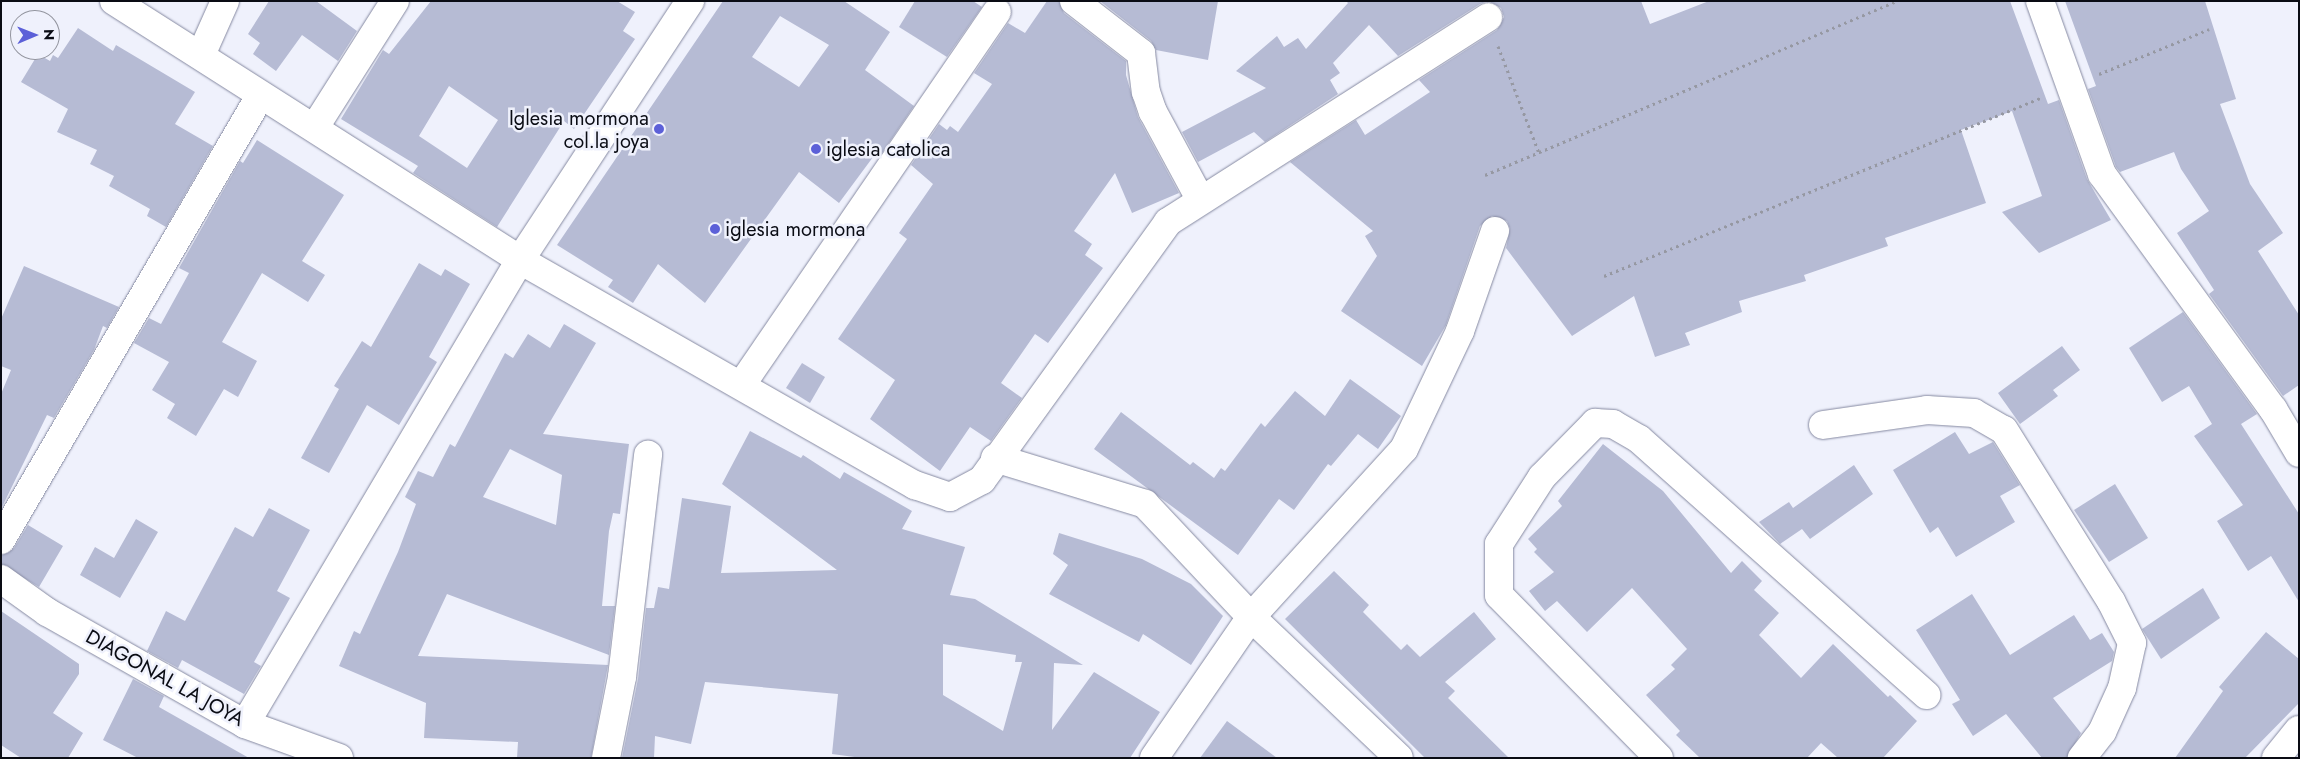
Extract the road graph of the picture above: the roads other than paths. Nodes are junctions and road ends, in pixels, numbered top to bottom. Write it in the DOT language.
graph roads {
  1 [pos="114,1"];
  2 [pos="225,1"];
  3 [pos="395,1"];
  4 [pos="690,1"];
  5 [pos="1074,1"];
  6 [pos="2040,1"];
  7 [pos="997,12"];
  8 [pos="1488,17"];
  9 [pos="201,55"];
  10 [pos="260,96"];
  11 [pos="315,127"];
  12 [pos="1200,199"];
  13 [pos="1495,231"];
  14 [pos="520,260"];
  15 [pos="742,384"];
  16 [pos="1823,425"];
  17 [pos="2299,453"];
  18 [pos="648,455"];
  19 [pos="995,458"];
  20 [pos="1,540"];
  21 [pos="1,579"];
  22 [pos="1251,617"];
  23 [pos="1926,695"];
  24 [pos="245,724"];
  25 [pos="2299,730"];
  26 [pos="339,758"];
  27 [pos="606,758"];
  28 [pos="1154,758"];
  29 [pos="1399,758"];
  30 [pos="1659,758"];
  31 [pos="2082,758"];
  32 [pos="2276,758"];
  1 -- 9 [label="street"];
  2 -- 9 [label="street"];
  3 -- 11 [label="street"];
  4 -- 14 [label="street"];
  5 -- 12 [label="street"];
  6 -- 17 [label="street"];
  7 -- 15 [label="street"];
  8 -- 12 [label="street"];
  9 -- 10 [label="street"];
  10 -- 11 [label="street"];
  10 -- 20 [label="street"];
  11 -- 14 [label="street"];
  12 -- 19 [label="street"];
  13 -- 22 [label="street"];
  14 -- 15 [label="street"];
  14 -- 24 [label="street"];
  15 -- 19 [label="street"];
  16 -- 31 [label="street"];
  18 -- 27 [label="street"];
  19 -- 22 [label="street"];
  21 -- 24 [label="street, DIAGONAL LA JOYA"];
  22 -- 28 [label="street"];
  22 -- 29 [label="street"];
  23 -- 30 [label="street"];
  24 -- 26 [label="street, DIAGONAL LA JOYA"];
  25 -- 32 [label="street"];
}
